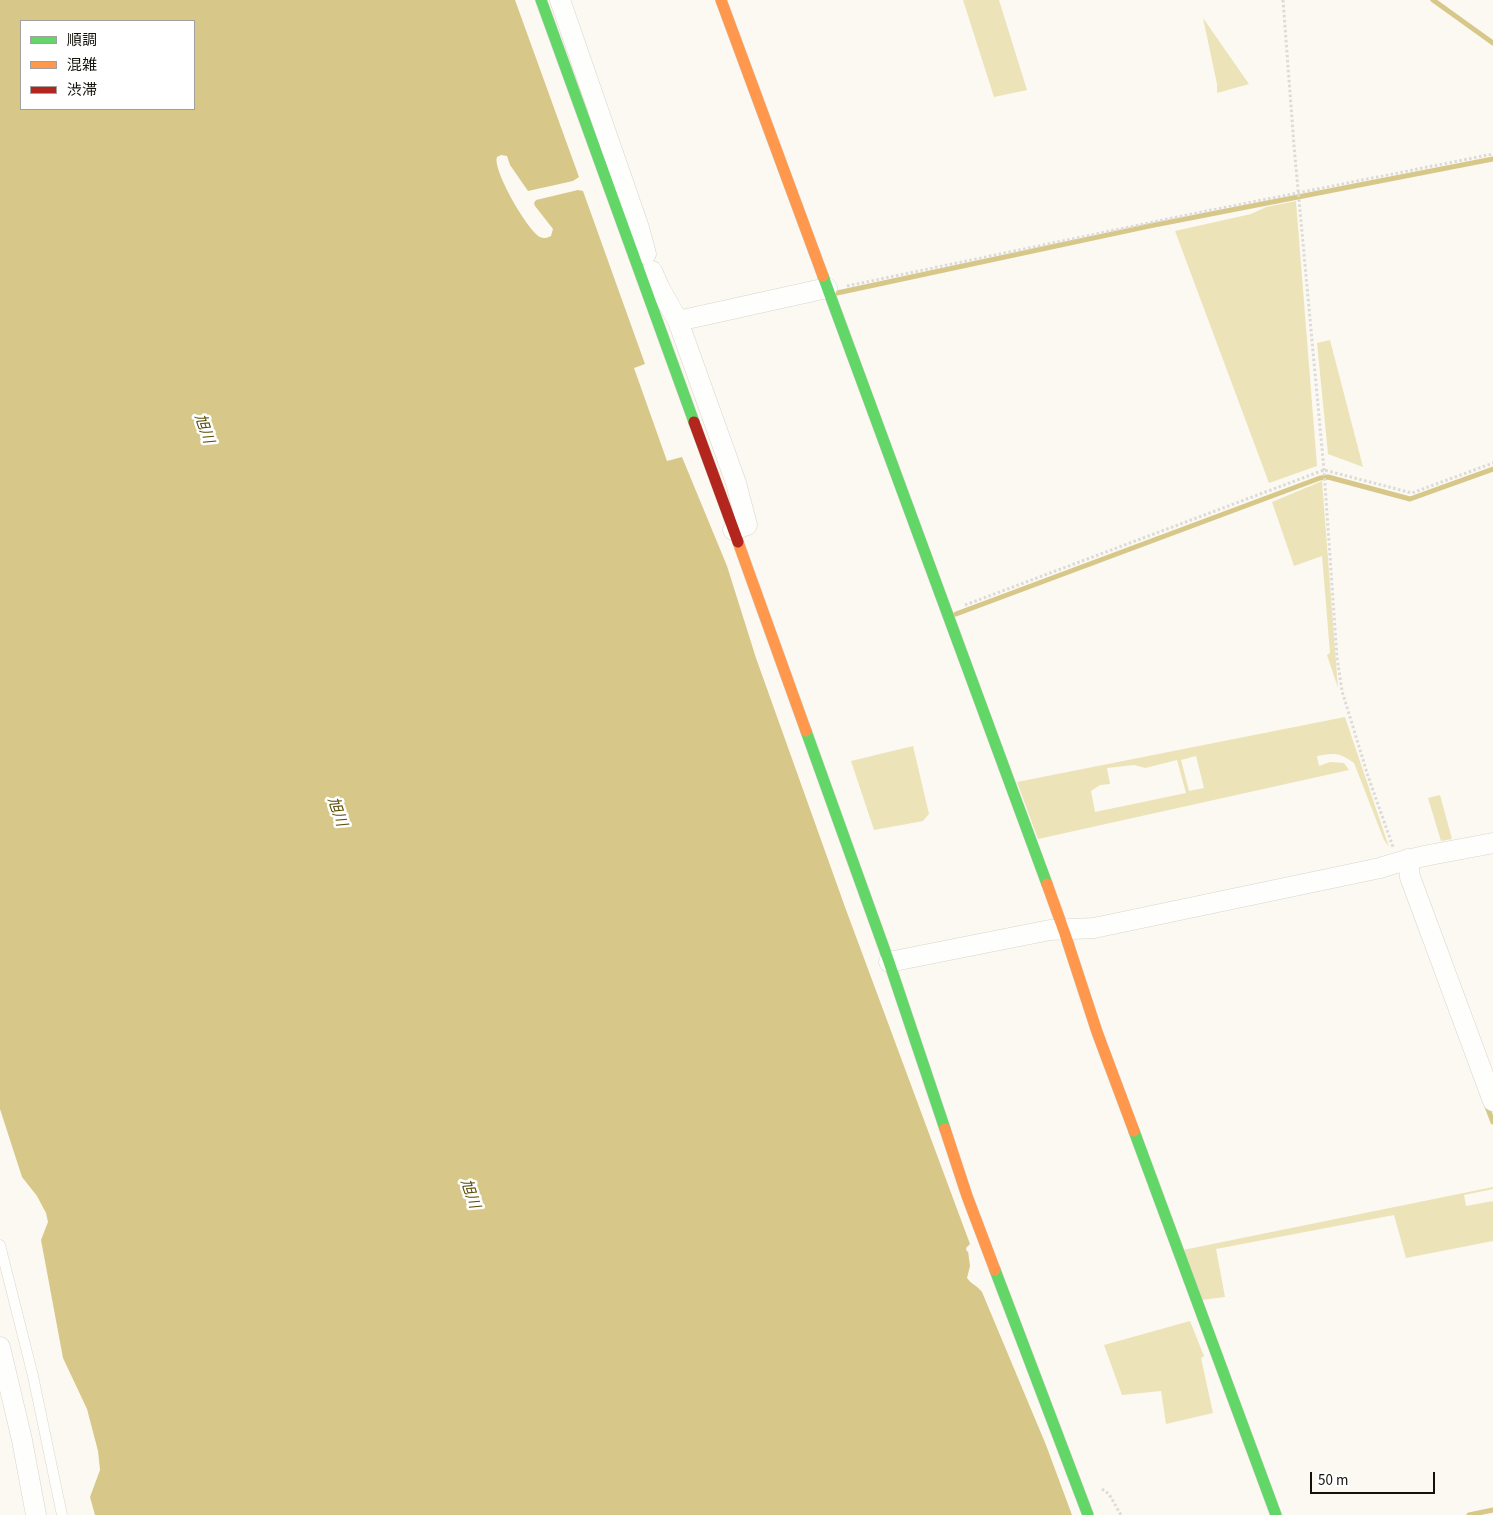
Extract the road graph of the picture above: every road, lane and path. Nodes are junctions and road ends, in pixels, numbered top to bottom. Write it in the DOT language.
graph roads {
  1 [pos="541,0"];
  2 [pos="560,0"];
  3 [pos="721,0"];
  4 [pos="1283,0"];
  5 [pos="1493,154"];
  6 [pos="1299,193"];
  7 [pos="645,266"];
  8 [pos="821,289"];
  9 [pos="678,321"];
  10 [pos="1493,463"];
  11 [pos="1324,470"];
  12 [pos="733,530"];
  13 [pos="946,613"];
  14 [pos="1493,843"];
  15 [pos="1406,863"];
  16 [pos="1061,933"];
  17 [pos="889,962"];
  18 [pos="1493,1101"];
  19 [pos="0,1245"];
  20 [pos="0,1347"];
  21 [pos="3,1376"];
  22 [pos="36,1515"];
  23 [pos="62,1515"];
  24 [pos="1088,1515"];
  25 [pos="1276,1515"];
  1 -- 7 [label="street"];
  2 -- 7 [label="street"];
  3 -- 8 [label="street"];
  4 -- 6 [label="path"];
  5 -- 6 [label="path"];
  6 -- 8 [label="path"];
  6 -- 11 [label="path"];
  7 -- 9 [label="street"];
  7 -- 12 [label="street"];
  8 -- 9 [label="street"];
  8 -- 13 [label="street"];
  9 -- 12 [label="street"];
  10 -- 11 [label="path"];
  11 -- 13 [label="path"];
  11 -- 15 [label="path"];
  12 -- 17 [label="street"];
  13 -- 16 [label="street"];
  14 -- 15 [label="street"];
  15 -- 16 [label="street"];
  15 -- 18 [label="street"];
  16 -- 17 [label="street"];
  16 -- 25 [label="street"];
  17 -- 24 [label="street"];
  19 -- 23 [label="lane"];
  20 -- 21 [label="street"];
  21 -- 22 [label="street"];
}
